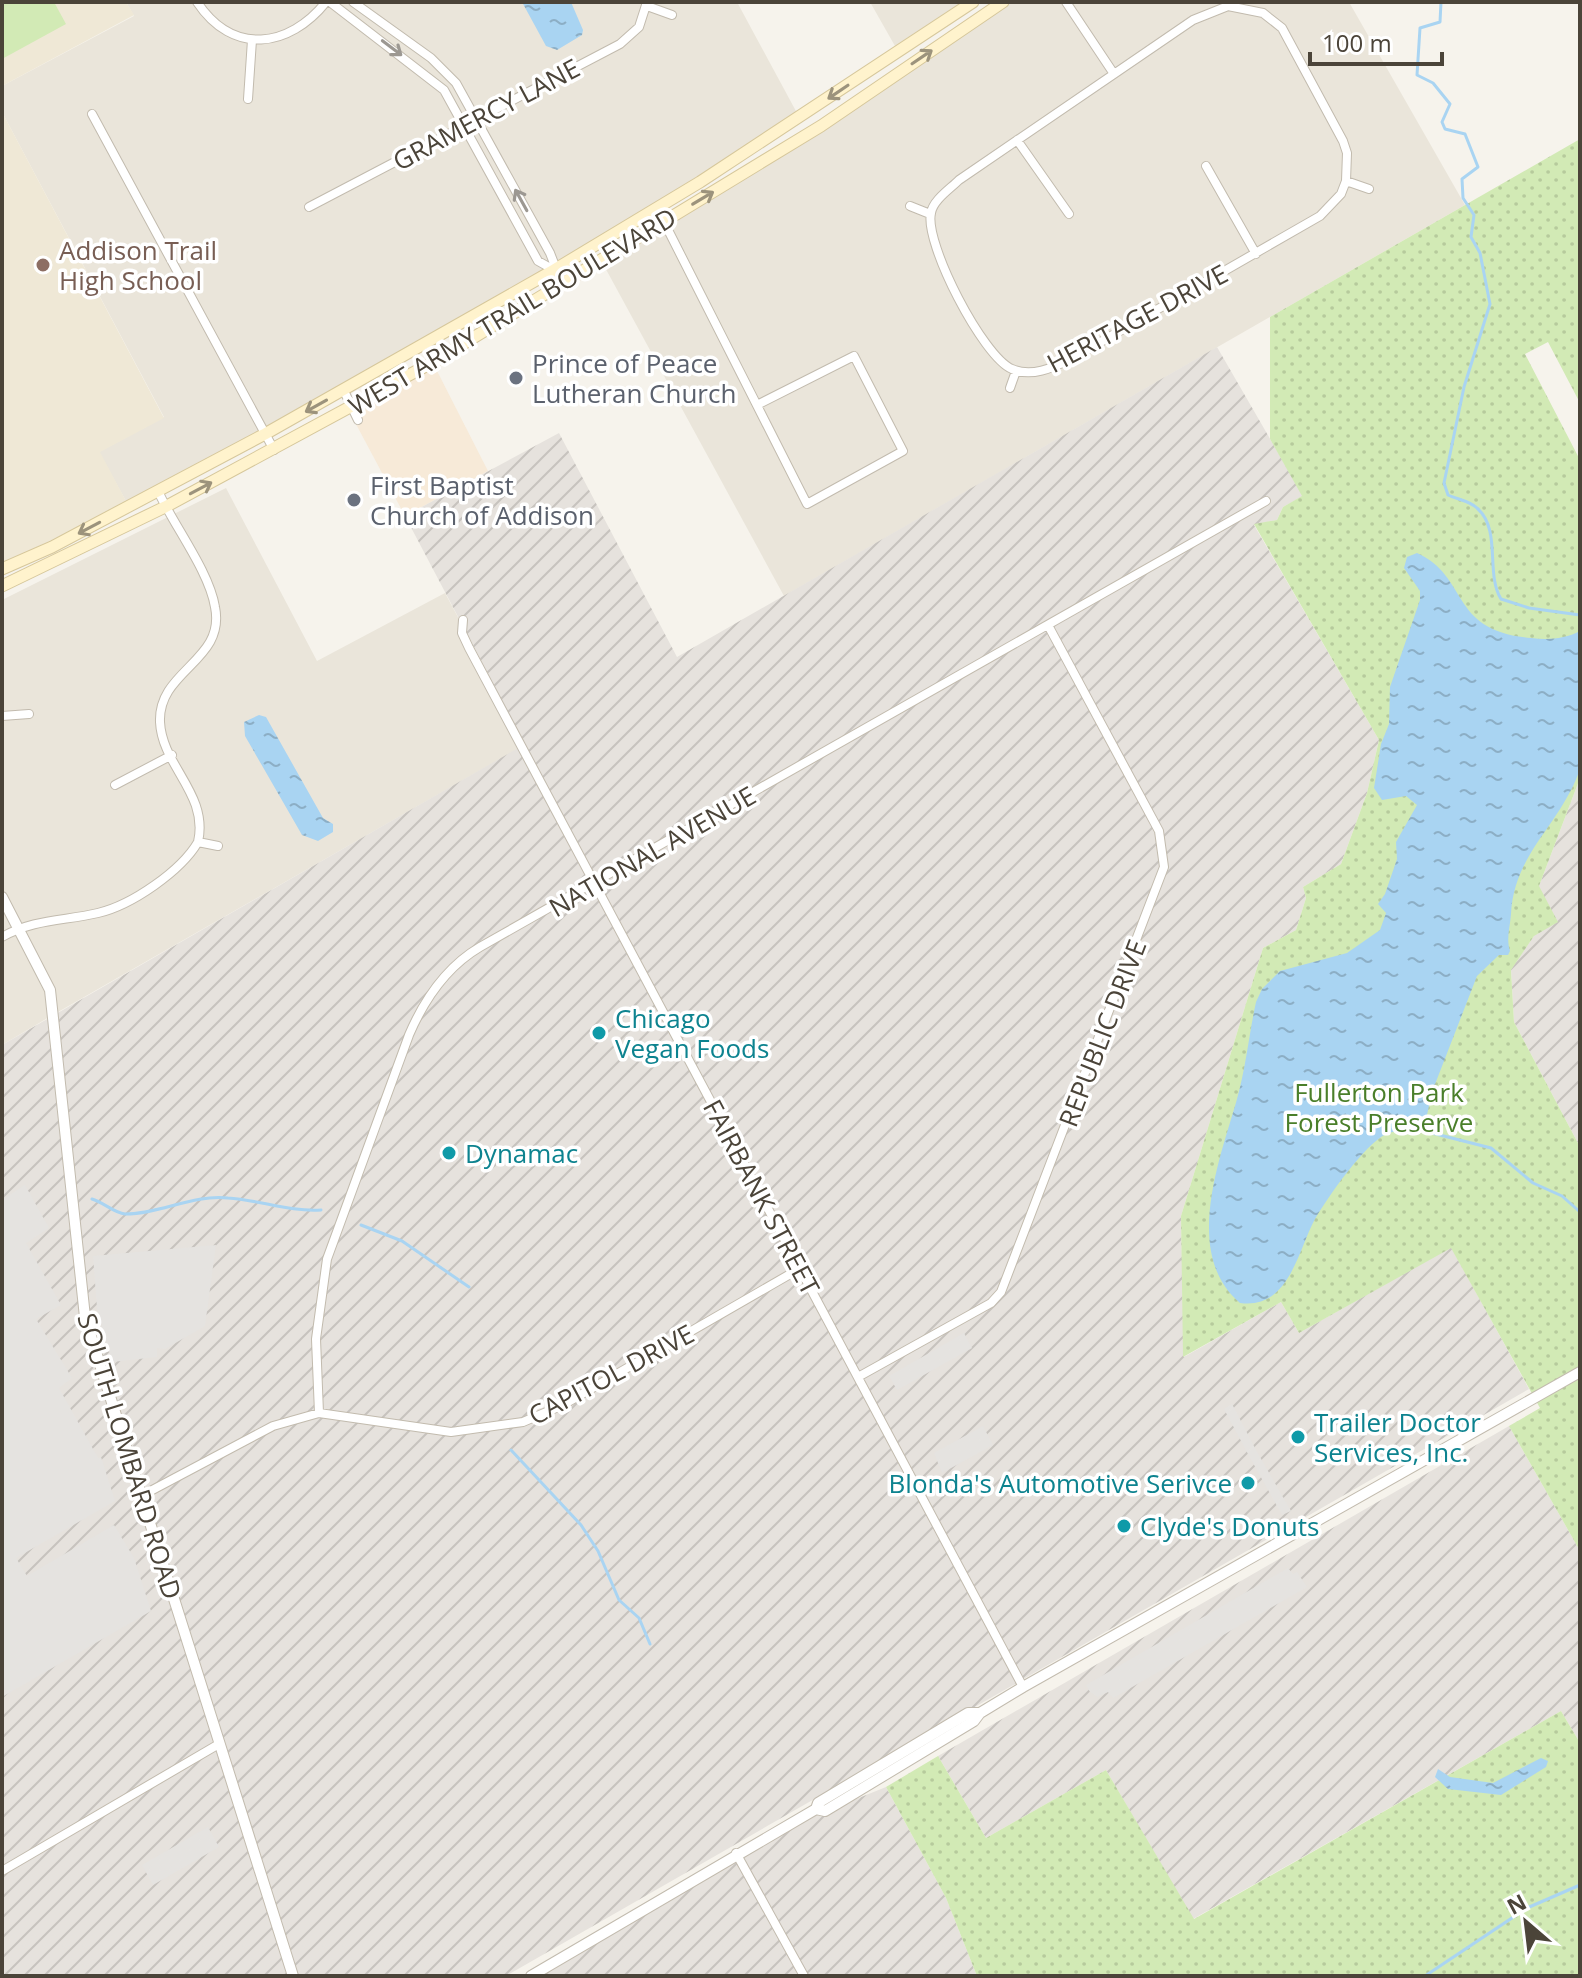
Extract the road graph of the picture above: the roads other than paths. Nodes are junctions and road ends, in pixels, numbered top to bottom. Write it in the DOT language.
graph roads {
  1 [pos="197,2"];
  2 [pos="328,2"];
  3 [pos="353,2"];
  4 [pos="973,2"];
  5 [pos="1003,2"];
  6 [pos="1066,2"];
  7 [pos="647,4"];
  8 [pos="1250,5"];
  9 [pos="672,15"];
  10 [pos="252,40"];
  11 [pos="421,51"];
  12 [pos="412,63"];
  13 [pos="1114,74"];
  14 [pos="248,99"];
  15 [pos="811,109"];
  16 [pos="92,114"];
  17 [pos="476,118"];
  18 [pos="465,124"];
  19 [pos="821,126"];
  20 [pos="1017,140"];
  21 [pos="1206,166"];
  22 [pos="1346,181"];
  23 [pos="1369,189"];
  24 [pos="910,206"];
  25 [pos="309,207"];
  26 [pos="659,208"];
  27 [pos="930,214"];
  28 [pos="1069,214"];
  29 [pos="664,222"];
  30 [pos="1256,254"];
  31 [pos="554,270"];
  32 [pos="562,284"];
  33 [pos="442,335"];
  34 [pos="451,351"];
  35 [pos="409,354"];
  36 [pos="419,371"];
  37 [pos="1016,371"];
  38 [pos="1010,388"];
  39 [pos="344,391"];
  40 [pos="757,405"];
  41 [pos="352,407"];
  42 [pos="358,420"];
  43 [pos="265,434"];
  44 [pos="274,450"];
  45 [pos="158,491"];
  46 [pos="1266,501"];
  47 [pos="165,507"];
  48 [pos="52,547"];
  49 [pos="57,561"];
  50 [pos="2,569"];
  51 [pos="2,586"];
  52 [pos="463,620"];
  53 [pos="1049,627"];
  54 [pos="29,714"];
  55 [pos="2,716"];
  56 [pos="172,755"];
  57 [pos="115,785"];
  58 [pos="198,842"];
  59 [pos="218,846"];
  60 [pos="595,885"];
  61 [pos="2,897"];
  62 [pos="16,923"];
  63 [pos="2,937"];
  64 [pos="799,1269"];
  65 [pos="1580,1372"];
  66 [pos="858,1377"];
  67 [pos="319,1413"];
  68 [pos="141,1496"];
  69 [pos="1023,1687"];
  70 [pos="219,1744"];
  71 [pos="736,1853"];
  72 [pos="2,1871"];
  73 [pos="293,1976"];
  74 [pos="531,1976"];
  75 [pos="804,1976"];
  1 -- 10 [label="street"];
  2 -- 10 [label="street"];
  2 -- 12 [label="street, one-way"];
  3 -- 11 [label="street"];
  4 -- 15 [label="main road, WEST ARMY TRAIL BOULEVARD, one-way"];
  19 -- 5 [label="main road, WEST ARMY TRAIL BOULEVARD, one-way"];
  6 -- 13 [label="street"];
  7 -- 9 [label="street"];
  7 -- 17 [label="street, GRAMERCY LANE"];
  8 -- 13 [label="street"];
  8 -- 22 [label="street"];
  10 -- 14 [label="street"];
  11 -- 12 [label="street"];
  11 -- 17 [label="street"];
  12 -- 18 [label="street"];
  13 -- 20 [label="street"];
  15 -- 19 [label="main road"];
  15 -- 26 [label="main road, WEST ARMY TRAIL BOULEVARD"];
  16 -- 43 [label="street"];
  17 -- 18 [label="street, GRAMERCY LANE"];
  31 -- 17 [label="street, one-way"];
  18 -- 25 [label="street, GRAMERCY LANE"];
  18 -- 31 [label="street"];
  29 -- 19 [label="main road, WEST ARMY TRAIL BOULEVARD, one-way"];
  20 -- 27 [label="street"];
  20 -- 28 [label="street"];
  21 -- 30 [label="street, HERITAGE DRIVE"];
  22 -- 23 [label="street"];
  22 -- 30 [label="street, HERITAGE DRIVE"];
  24 -- 27 [label="street"];
  26 -- 29 [label="street"];
  26 -- 31 [label="main road, WEST ARMY TRAIL BOULEVARD"];
  27 -- 37 [label="street, HERITAGE DRIVE"];
  29 -- 32 [label="main road, WEST ARMY TRAIL BOULEVARD"];
  29 -- 40 [label="street"];
  30 -- 37 [label="street, HERITAGE DRIVE"];
  31 -- 32 [label="street"];
  31 -- 33 [label="main road, WEST ARMY TRAIL BOULEVARD"];
  32 -- 34 [label="main road, WEST ARMY TRAIL BOULEVARD"];
  33 -- 34 [label="main road"];
  33 -- 35 [label="main road, WEST ARMY TRAIL BOULEVARD"];
  34 -- 36 [label="main road, WEST ARMY TRAIL BOULEVARD"];
  35 -- 36 [label="main road"];
  35 -- 39 [label="main road, WEST ARMY TRAIL BOULEVARD"];
  36 -- 41 [label="main road, WEST ARMY TRAIL BOULEVARD"];
  37 -- 38 [label="street, HERITAGE DRIVE"];
  39 -- 41 [label="street"];
  39 -- 43 [label="main road, WEST ARMY TRAIL BOULEVARD, one-way"];
  40 -- 40 [label="street"];
  41 -- 42 [label="street"];
  41 -- 44 [label="main road, WEST ARMY TRAIL BOULEVARD"];
  43 -- 44 [label="street"];
  43 -- 45 [label="main road, WEST ARMY TRAIL BOULEVARD"];
  47 -- 44 [label="main road, WEST ARMY TRAIL BOULEVARD, one-way"];
  45 -- 47 [label="street"];
  45 -- 48 [label="main road, WEST ARMY TRAIL BOULEVARD, one-way"];
  46 -- 53 [label="street, NATIONAL AVENUE"];
  47 -- 49 [label="main road, WEST ARMY TRAIL BOULEVARD"];
  47 -- 56 [label="street"];
  48 -- 49 [label="main road"];
  48 -- 50 [label="main road, WEST ARMY TRAIL BOULEVARD"];
  49 -- 51 [label="main road, WEST ARMY TRAIL BOULEVARD"];
  52 -- 60 [label="street, FAIRBANK STREET"];
  53 -- 60 [label="street, NATIONAL AVENUE"];
  53 -- 66 [label="street, REPUBLIC DRIVE"];
  54 -- 55 [label="street"];
  56 -- 57 [label="street"];
  56 -- 58 [label="street"];
  58 -- 59 [label="street"];
  58 -- 62 [label="street"];
  60 -- 64 [label="street, FAIRBANK STREET"];
  60 -- 67 [label="street, NATIONAL AVENUE"];
  61 -- 62 [label="street, SOUTH LOMBARD ROAD"];
  62 -- 63 [label="street"];
  62 -- 68 [label="street, SOUTH LOMBARD ROAD"];
  64 -- 66 [label="street, FAIRBANK STREET"];
  64 -- 67 [label="street, CAPITOL DRIVE"];
  65 -- 69 [label="street"];
  66 -- 69 [label="street, FAIRBANK STREET"];
  67 -- 68 [label="street, CAPITOL DRIVE"];
  68 -- 70 [label="street, SOUTH LOMBARD ROAD"];
  69 -- 71 [label="street"];
  70 -- 72 [label="street"];
  70 -- 73 [label="street, SOUTH LOMBARD ROAD"];
  71 -- 74 [label="street"];
  71 -- 75 [label="street"];
}
